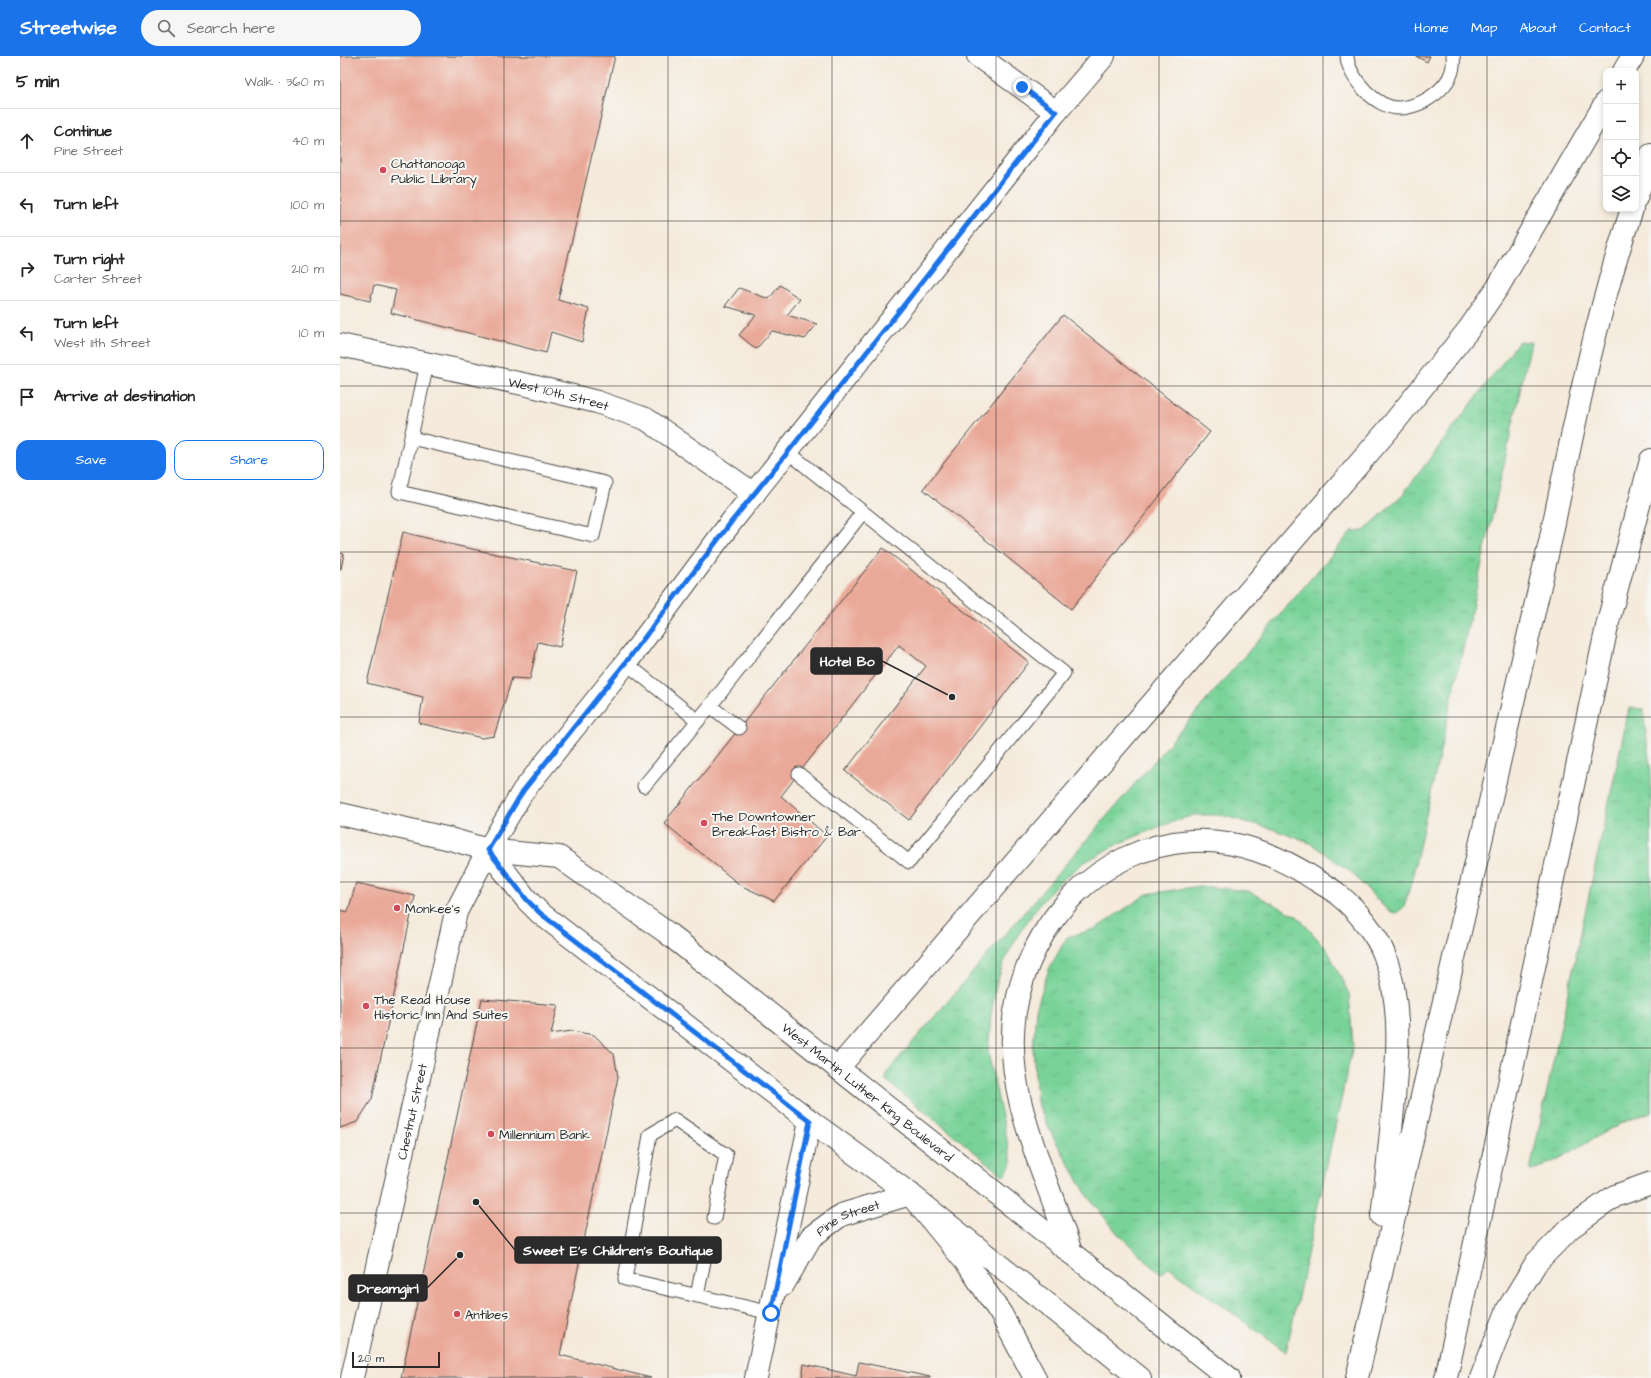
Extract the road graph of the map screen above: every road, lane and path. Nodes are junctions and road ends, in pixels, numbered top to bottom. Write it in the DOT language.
graph roads {
  1 [pos="978,56"];
  2 [pos="1104,56"];
  3 [pos="1348,56"];
  4 [pos="1453,56"];
  5 [pos="1633,56"];
  6 [pos="1626,68"];
  7 [pos="1605,104"];
  8 [pos="1056,112"];
  9 [pos="1651,155"];
  10 [pos="1639,189"];
  11 [pos="1631,212"];
  12 [pos="340,345"];
  13 [pos="427,364"];
  14 [pos="411,438"];
  15 [pos="788,452"];
  16 [pos="1651,460"];
  17 [pos="754,494"];
  18 [pos="863,512"];
  19 [pos="626,662"];
  20 [pos="710,706"];
  21 [pos="698,720"];
  22 [pos="739,728"];
  23 [pos="799,774"];
  24 [pos="644,786"];
  25 [pos="340,814"];
  26 [pos="488,850"];
  27 [pos="838,1068"];
  28 [pos="810,1121"];
  29 [pos="1651,1183"];
  30 [pos="910,1194"];
  31 [pos="714,1218"];
  32 [pos="1071,1253"];
  33 [pos="704,1261"];
  34 [pos="697,1296"];
  35 [pos="772,1306"];
  36 [pos="1359,1371"];
  37 [pos="352,1378"];
  38 [pos="756,1378"];
  39 [pos="1035,1378"];
  40 [pos="1140,1378"];
  41 [pos="1229,1378"];
  42 [pos="1446,1378"];
  43 [pos="1481,1378"];
  1 -- 8 [label="main road"];
  2 -- 8 [label="main road, Chestnut Street"];
  3 -- 4 [label="lane"];
  5 -- 6 [label="main road"];
  7 -- 27 [label="main road"];
  8 -- 15 [label="main road, Chestnut Street"];
  9 -- 10 [label="main road"];
  11 -- 36 [label="main road"];
  12 -- 13 [label="main road, West 10th Street"];
  13 -- 14 [label="lane"];
  13 -- 17 [label="main road, West 10th Street"];
  14 -- 14 [label="lane"];
  15 -- 17 [label="main road, Chestnut Street"];
  15 -- 18 [label="lane"];
  16 -- 42 [label="main road"];
  17 -- 19 [label="main road, Chestnut Street"];
  18 -- 20 [label="lane"];
  18 -- 23 [label="lane"];
  19 -- 21 [label="lane"];
  19 -- 26 [label="main road, Chestnut Street"];
  20 -- 21 [label="lane"];
  20 -- 22 [label="lane"];
  21 -- 24 [label="lane"];
  25 -- 26 [label="main road, West Martin Luther King Boulevard"];
  26 -- 27 [label="main road, West Martin Luther King Boulevard"];
  26 -- 28 [label="main road"];
  26 -- 37 [label="main road, Chestnut Street"];
  27 -- 32 [label="main road, West Martin Luther King Boulevard"];
  28 -- 30 [label="main road"];
  28 -- 35 [label="main road, Pine Street"];
  29 -- 43 [label="main road"];
  30 -- 35 [label="main road, Pine Street"];
  30 -- 39 [label="main road"];
  30 -- 40 [label="main road"];
  31 -- 34 [label="lane"];
  32 -- 36 [label="main road"];
  32 -- 41 [label="main road, West Martin Luther King Boulevard"];
  33 -- 34 [label="lane"];
  34 -- 35 [label="lane"];
  35 -- 38 [label="main road, Pine Street"];
}
